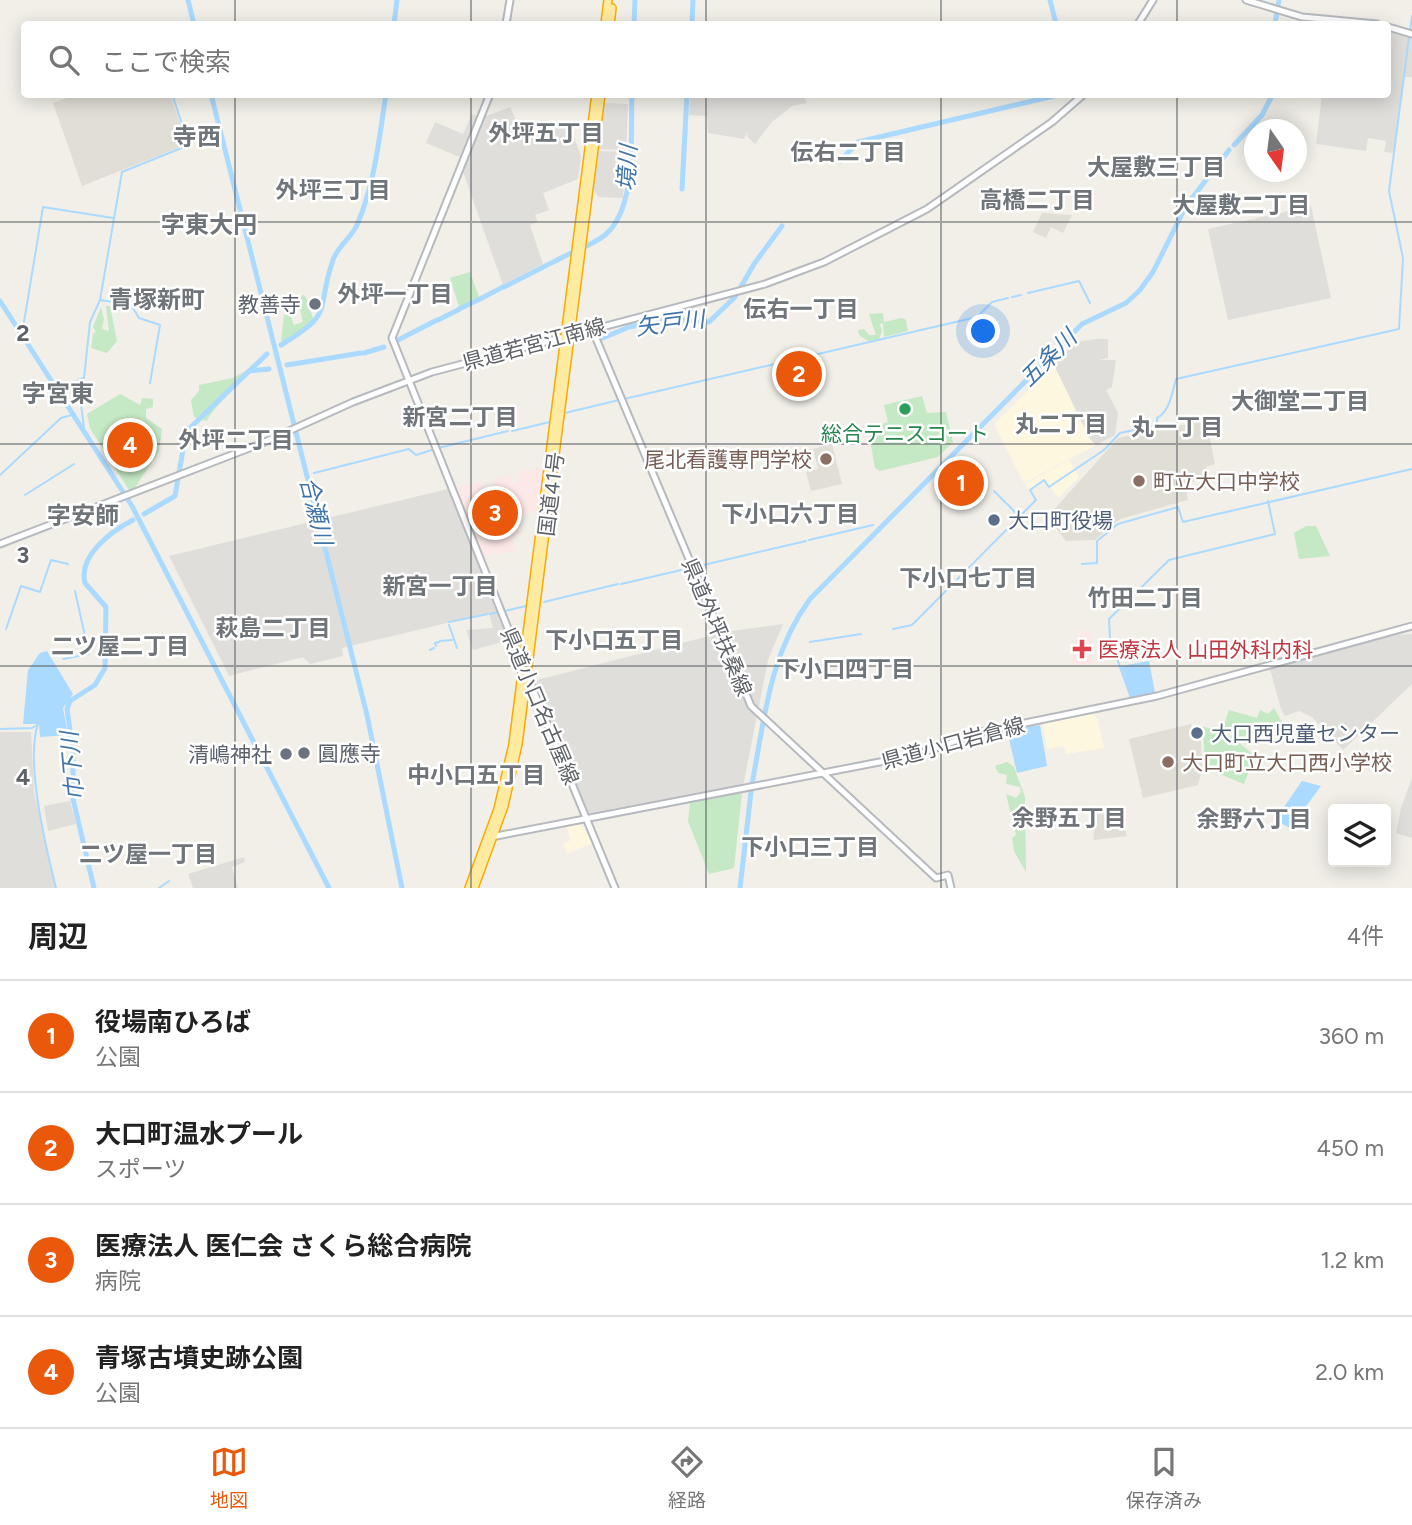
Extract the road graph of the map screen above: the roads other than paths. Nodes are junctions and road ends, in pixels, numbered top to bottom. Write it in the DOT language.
graph roads {
  1 [pos="510,0"];
  2 [pos="610,0"];
  3 [pos="1153,0"];
  4 [pos="1246,0"];
  5 [pos="506,21"];
  6 [pos="607,21"];
  7 [pos="1140,21"];
  8 [pos="1354,21"];
  9 [pos="1391,28"];
  10 [pos="1412,34"];
  11 [pos="489,98"];
  12 [pos="596,98"];
  13 [pos="600,98"];
  14 [pos="1079,98"];
  15 [pos="579,250"];
  16 [pos="592,329"];
  17 [pos="568,335"];
  18 [pos="408,380"];
  19 [pos="0,544"];
  20 [pos="1412,626"];
  21 [pos="523,667"];
  22 [pos="528,677"];
  23 [pos="822,774"];
  24 [pos="587,819"];
  25 [pos="491,837"];
  26 [pos="471,888"];
  27 [pos="615,888"];
  28 [pos="951,888"];
  1 -- 5 [label="main road"];
  2 -- 6 [label="highway"];
  3 -- 7 [label="main road"];
  4 -- 8 [label="main road"];
  9 -- 10 [label="main road"];
  11 -- 18 [label="main road, 県道小口名古屋線"];
  12 -- 15 [label="highway, 国道41号"];
  13 -- 15 [label="highway, 国道41号"];
  14 -- 16 [label="main road, 県道若宮江南線"];
  15 -- 17 [label="highway, 国道41号"];
  16 -- 17 [label="main road, 県道若宮江南線"];
  16 -- 23 [label="main road, 県道外坪扶桑線"];
  17 -- 18 [label="main road, 県道若宮江南線"];
  17 -- 21 [label="highway, 国道41号"];
  17 -- 22 [label="highway, 国道41号"];
  18 -- 19 [label="main road, 県道若宮江南線"];
  18 -- 21 [label="main road, 県道小口名古屋線"];
  20 -- 23 [label="main road, 県道小口岩倉線"];
  21 -- 22 [label="main road, 県道小口名古屋線"];
  21 -- 25 [label="highway, 国道41号"];
  22 -- 24 [label="main road, 県道小口名古屋線"];
  22 -- 25 [label="highway, 国道41号"];
  23 -- 24 [label="main road, 県道小口岩倉線"];
  23 -- 28 [label="main road, 県道外坪扶桑線"];
  24 -- 25 [label="main road, 県道小口岩倉線"];
  24 -- 27 [label="main road, 県道小口名古屋線"];
  25 -- 26 [label="highway, 国道41号"];
}
